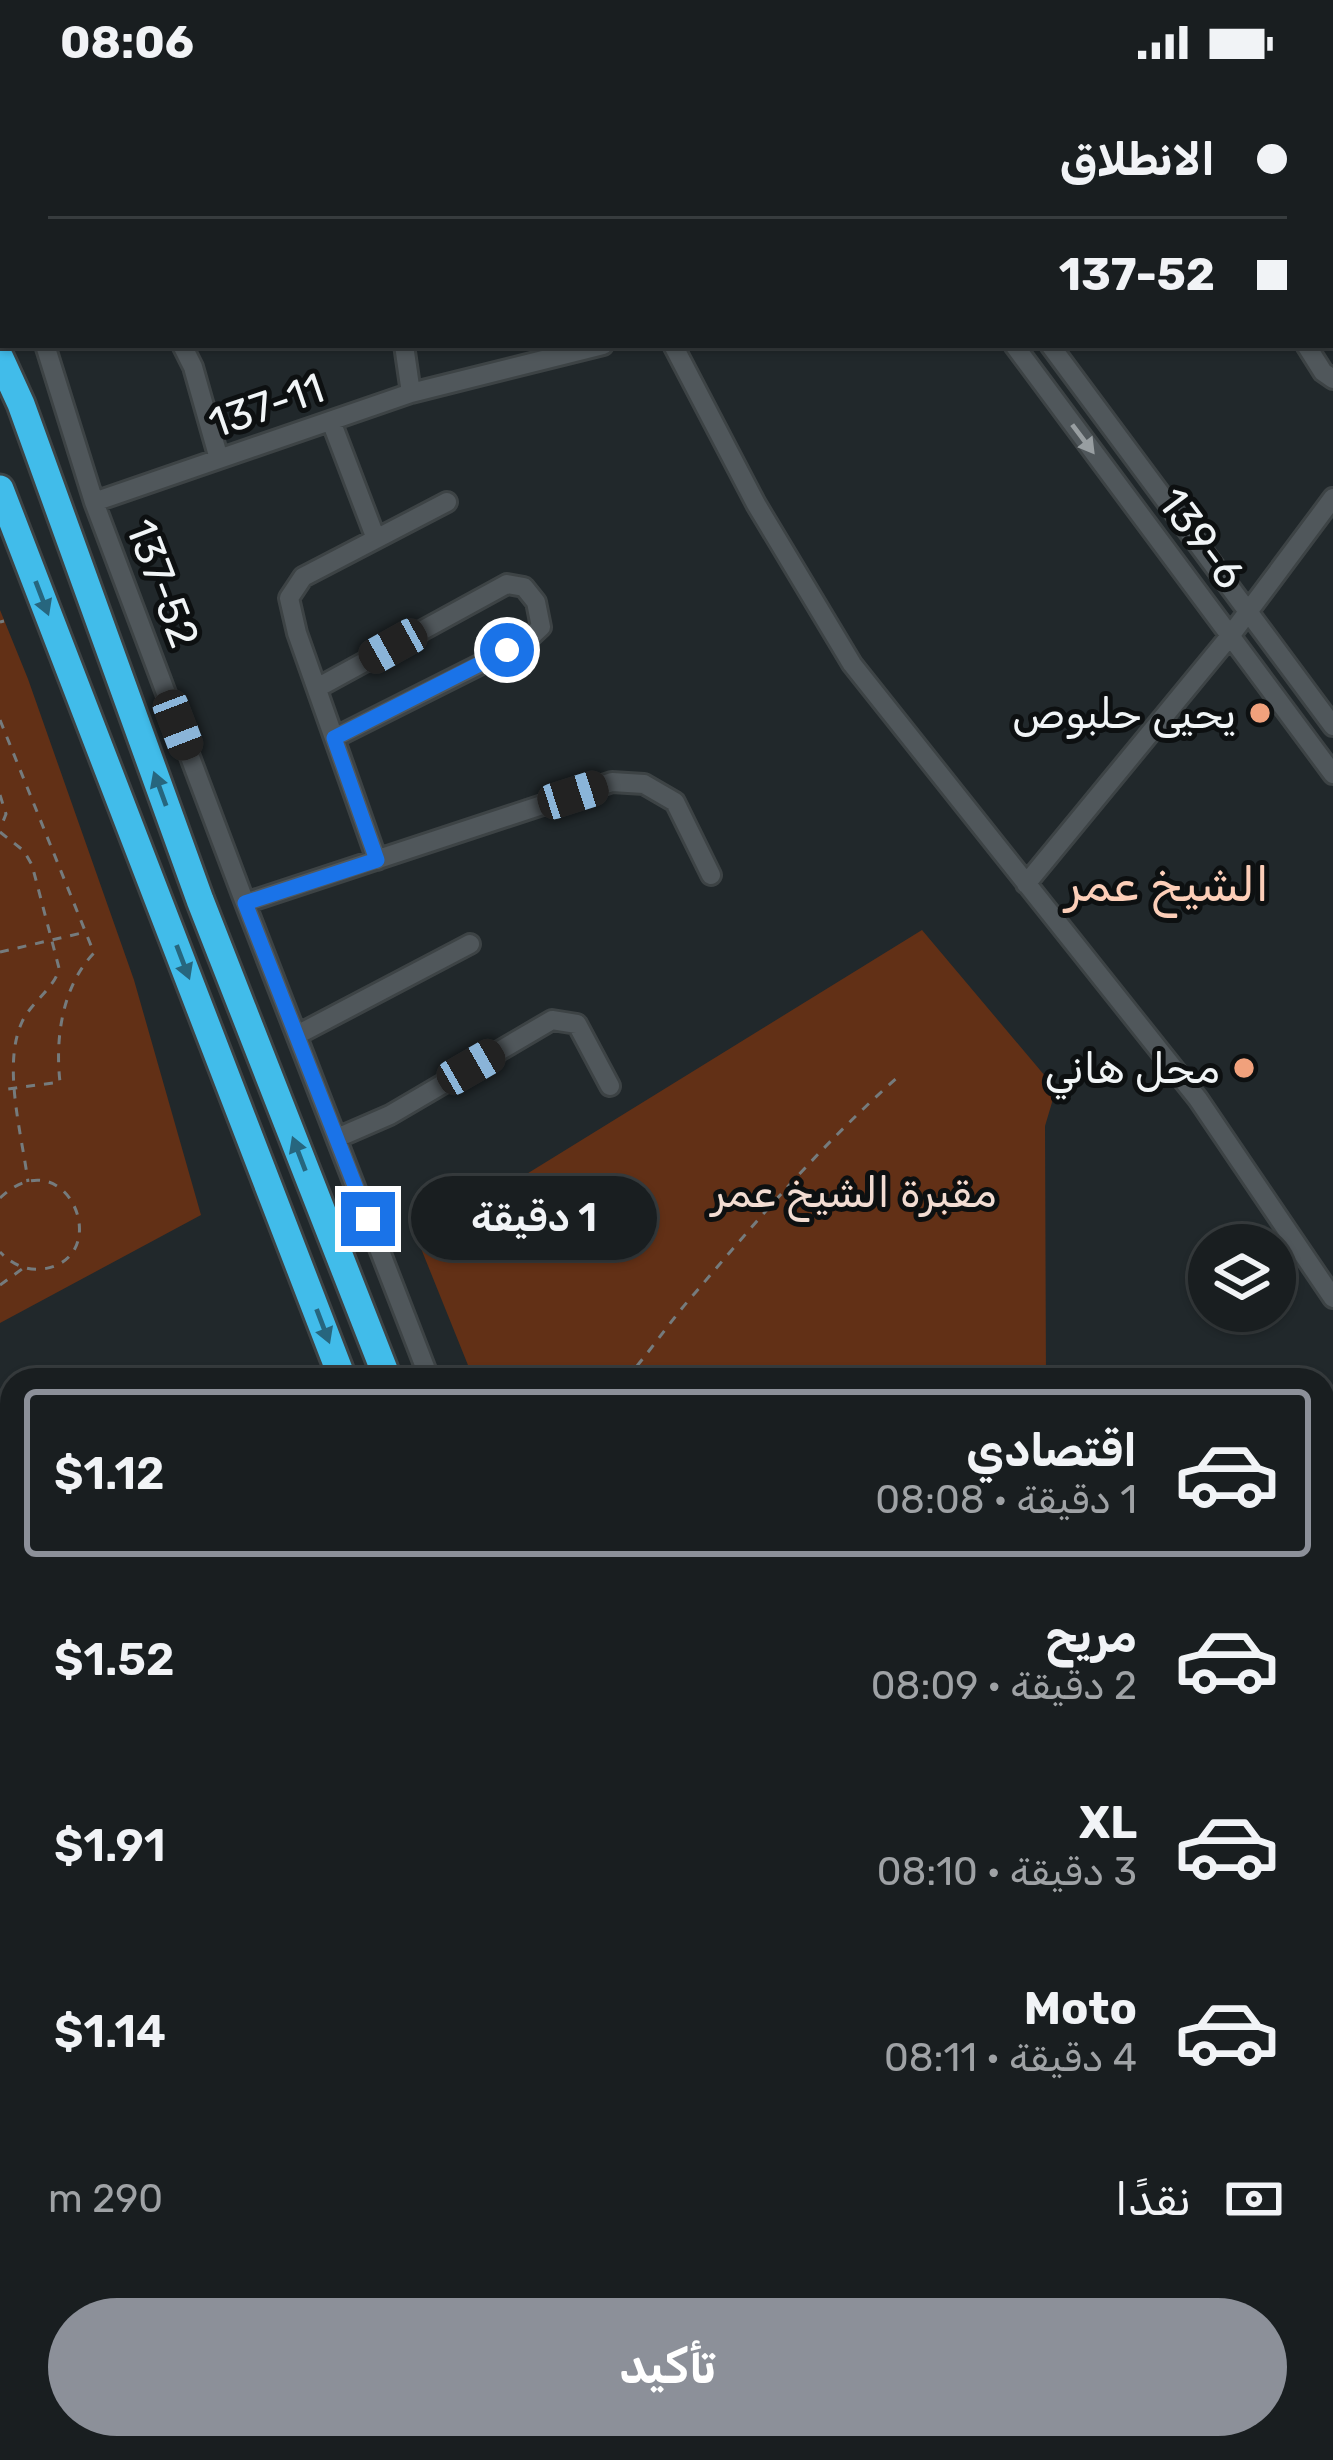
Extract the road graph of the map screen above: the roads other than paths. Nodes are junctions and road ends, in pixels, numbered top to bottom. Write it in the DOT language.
graph roads {
  1 [pos="6,348"];
  2 [pos="46,348"];
  3 [pos="183,348"];
  4 [pos="404,348"];
  5 [pos="591,348"];
  6 [pos="675,348"];
  7 [pos="1015,348"];
  8 [pos="1052,348"];
  9 [pos="1308,348"];
  10 [pos="0,358"];
  11 [pos="1333,379"];
  12 [pos="411,393"];
  13 [pos="21,404"];
  14 [pos="331,421"];
  15 [pos="219,459"];
  16 [pos="0,489"];
  17 [pos="1333,498"];
  18 [pos="94,502"];
  19 [pos="448,502"];
  20 [pos="376,539"];
  21 [pos="1248,612"];
  22 [pos="1230,636"];
  23 [pos="317,688"];
  24 [pos="1333,726"];
  25 [pos="334,738"];
  26 [pos="1333,774"];
  27 [pos="377,860"];
  28 [pos="711,875"];
  29 [pos="1025,884"];
  30 [pos="245,903"];
  31 [pos="470,944"];
  32 [pos="297,1034"];
  33 [pos="610,1086"];
  34 [pos="337,1138"];
  35 [pos="1333,1298"];
  36 [pos="338,1368"];
  37 [pos="383,1368"];
  38 [pos="425,1368"];
  1 -- 13 [label="highway"];
  2 -- 18 [label="street, 137-52"];
  3 -- 15 [label="street"];
  4 -- 12 [label="street"];
  5 -- 12 [label="street, 137-11"];
  6 -- 29 [label="street"];
  7 -- 22 [label="street, 139-6, one-way"];
  8 -- 21 [label="street, 139-6"];
  9 -- 11 [label="street"];
  10 -- 13 [label="highway"];
  12 -- 14 [label="street, 137-11"];
  37 -- 13 [label="highway, one-way"];
  14 -- 15 [label="street, 137-11"];
  14 -- 20 [label="street"];
  15 -- 18 [label="street, 137-11"];
  16 -- 36 [label="highway, one-way"];
  17 -- 21 [label="street"];
  18 -- 30 [label="street, 137-52"];
  19 -- 20 [label="street"];
  20 -- 23 [label="street"];
  21 -- 22 [label="street"];
  21 -- 24 [label="street, 139-6"];
  22 -- 26 [label="street, 139-6"];
  22 -- 29 [label="street"];
  23 -- 25 [label="street"];
  23 -- 25 [label="street"];
  25 -- 27 [label="street"];
  27 -- 28 [label="street"];
  27 -- 30 [label="street"];
  29 -- 35 [label="street"];
  30 -- 32 [label="street, 137-52"];
  31 -- 32 [label="street"];
  32 -- 34 [label="street, 137-52"];
  33 -- 34 [label="street"];
  34 -- 38 [label="street, 137-52"];
}
